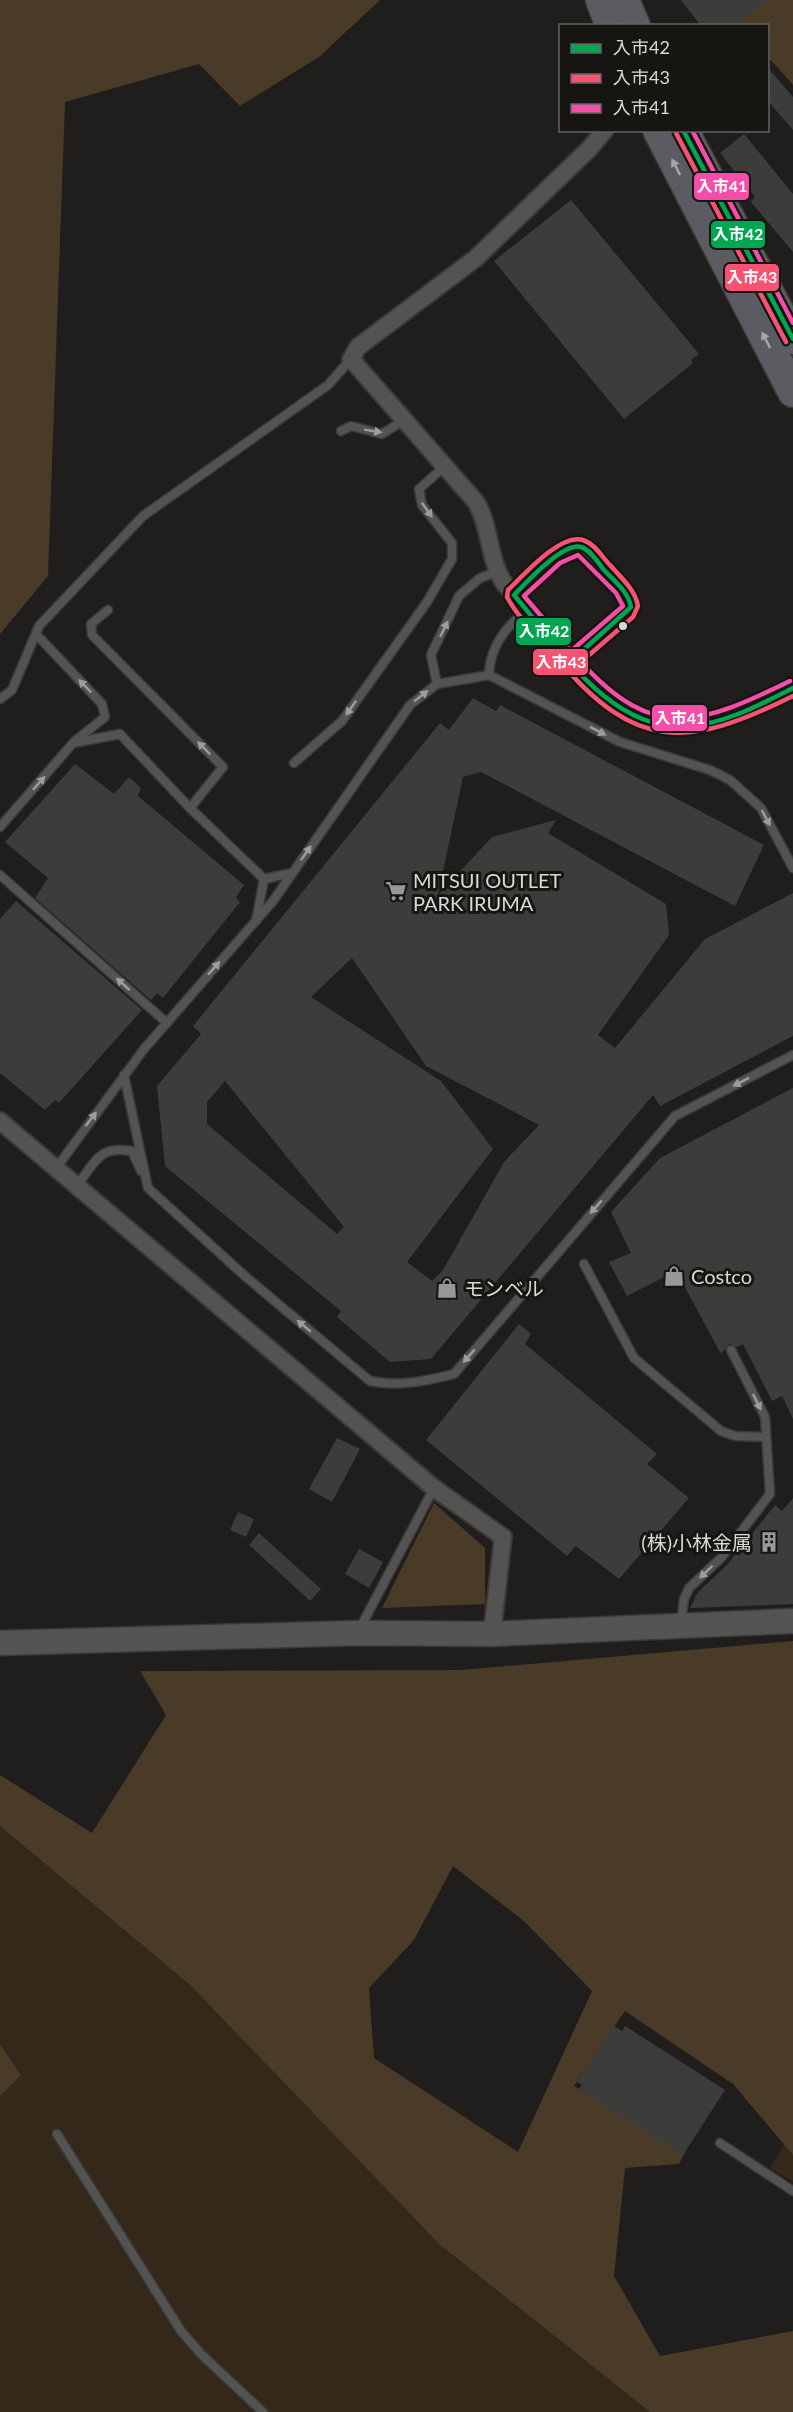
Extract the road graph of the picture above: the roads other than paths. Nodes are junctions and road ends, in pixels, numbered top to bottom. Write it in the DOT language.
graph roads {
  1 [pos="601,0"];
  2 [pos="624,0"];
  3 [pos="610,24"];
  4 [pos="634,24"];
  5 [pos="602,132"];
  6 [pos="659,132"];
  7 [pos="684,132"];
  8 [pos="793,339"];
  9 [pos="351,359"];
  10 [pos="793,392"];
  11 [pos="404,420"];
  12 [pos="341,431"];
  13 [pos="445,466"];
  14 [pos="497,572"];
  15 [pos="514,595"];
  16 [pos="108,610"];
  17 [pos="527,610"];
  18 [pos="36,634"];
  19 [pos="571,661"];
  20 [pos="489,675"];
  21 [pos="437,684"];
  22 [pos="793,688"];
  23 [pos="0,699"];
  24 [pos="73,743"];
  25 [pos="294,763"];
  26 [pos="190,808"];
  27 [pos="0,827"];
  28 [pos="793,868"];
  29 [pos="292,873"];
  30 [pos="0,875"];
  31 [pos="264,879"];
  32 [pos="256,921"];
  33 [pos="167,1023"];
  34 [pos="793,1055"];
  35 [pos="124,1075"];
  36 [pos="0,1120"];
  37 [pos="57,1167"];
  38 [pos="78,1184"];
  39 [pos="148,1188"];
  40 [pos="584,1264"];
  41 [pos="731,1350"];
  42 [pos="766,1437"];
  43 [pos="434,1488"];
  44 [pos="793,1621"];
  45 [pos="681,1624"];
  46 [pos="358,1634"];
  47 [pos="492,1634"];
  48 [pos="0,1642"];
  49 [pos="57,2134"];
  50 [pos="720,2143"];
  51 [pos="793,2191"];
  52 [pos="263,2412"];
  1 -- 3 [label="highway"];
  2 -- 4 [label="highway"];
  5 -- 9 [label="street"];
  10 -- 6 [label="highway, one-way"];
  7 -- 8 [label="highway"];
  9 -- 11 [label="street"];
  9 -- 18 [label="lane"];
  12 -- 11 [label="lane, one-way"];
  11 -- 13 [label="street"];
  13 -- 14 [label="street"];
  13 -- 25 [label="lane, one-way"];
  14 -- 15 [label="street"];
  21 -- 14 [label="lane, one-way"];
  15 -- 17 [label="street"];
  15 -- 19 [label="lane"];
  26 -- 16 [label="lane, one-way"];
  17 -- 19 [label="street"];
  17 -- 20 [label="lane"];
  18 -- 23 [label="lane"];
  24 -- 18 [label="lane, one-way"];
  19 -- 22 [label="street"];
  20 -- 21 [label="lane"];
  20 -- 28 [label="lane, one-way"];
  29 -- 21 [label="lane, one-way"];
  24 -- 26 [label="lane"];
  27 -- 24 [label="lane, one-way"];
  26 -- 31 [label="lane"];
  29 -- 31 [label="lane"];
  29 -- 32 [label="lane"];
  33 -- 30 [label="lane, one-way"];
  31 -- 32 [label="lane"];
  33 -- 32 [label="lane, one-way"];
  33 -- 35 [label="lane"];
  34 -- 39 [label="lane, one-way"];
  37 -- 35 [label="lane, one-way"];
  35 -- 39 [label="lane"];
  36 -- 37 [label="street"];
  37 -- 38 [label="street"];
  38 -- 39 [label="lane"];
  38 -- 43 [label="street"];
  40 -- 42 [label="lane"];
  41 -- 42 [label="lane, one-way"];
  42 -- 45 [label="lane, one-way"];
  43 -- 46 [label="lane"];
  43 -- 47 [label="street"];
  44 -- 45 [label="street"];
  45 -- 47 [label="street"];
  46 -- 47 [label="street"];
  46 -- 48 [label="street"];
  49 -- 52 [label="lane"];
  50 -- 51 [label="lane"];
}
